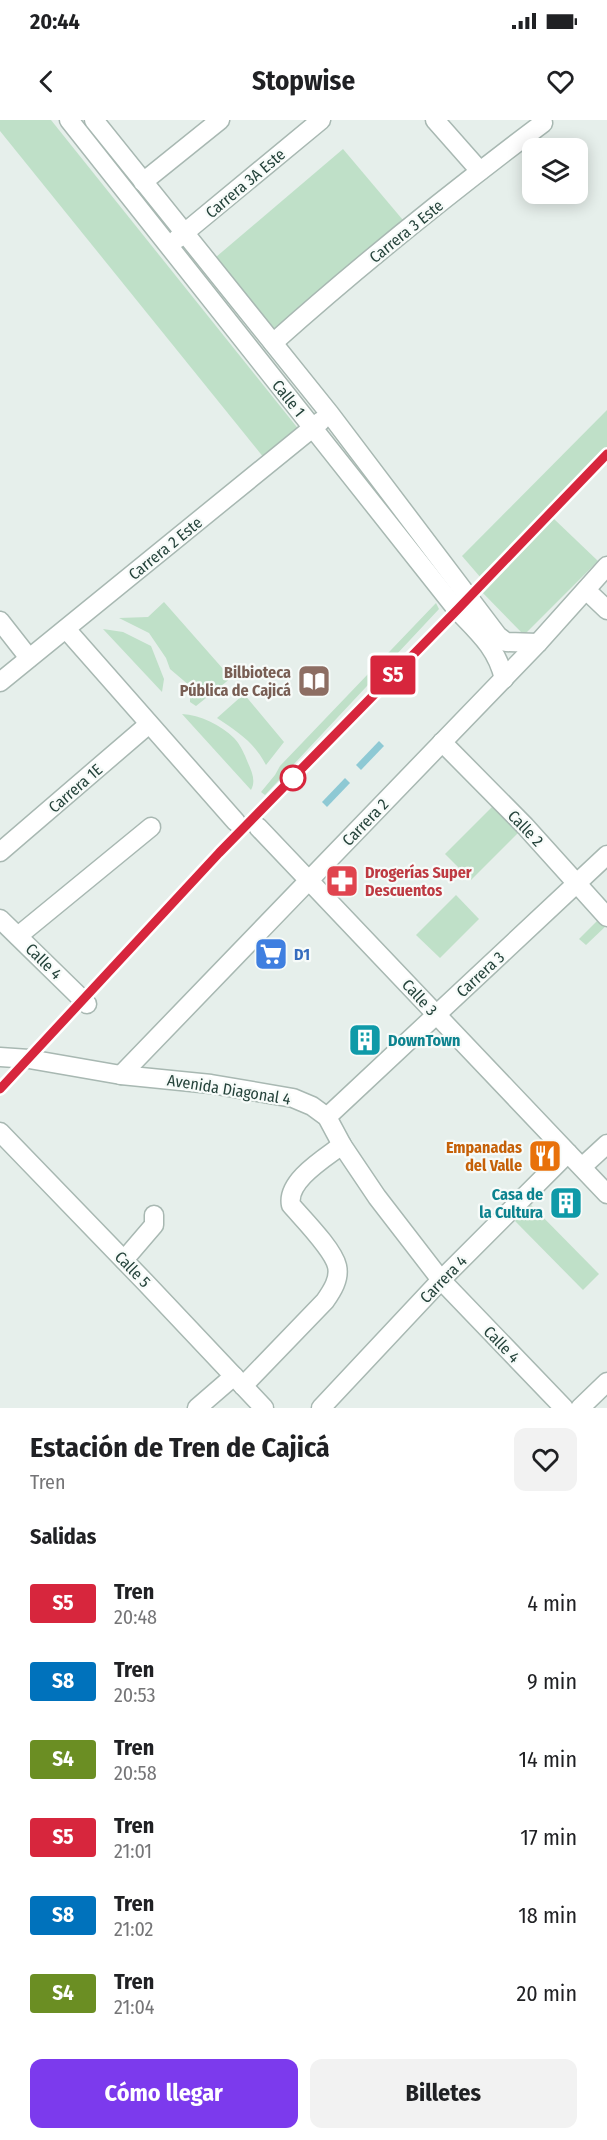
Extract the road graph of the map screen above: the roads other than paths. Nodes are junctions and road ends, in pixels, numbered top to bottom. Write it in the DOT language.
graph roads {
  1 [pos="69,120"];
  2 [pos="94,120"];
  3 [pos="220,120"];
  4 [pos="321,120"];
  5 [pos="435,120"];
  6 [pos="543,123"];
  7 [pos="480,171"];
  8 [pos="143,182"];
  9 [pos="184,233"];
  10 [pos="168,246"];
  11 [pos="273,343"];
  12 [pos="330,414"];
  13 [pos="313,428"];
  14 [pos="607,566"];
  15 [pos="607,584"];
  16 [pos="590,594"];
  17 [pos="607,610"];
  18 [pos="0,621"];
  19 [pos="66,629"];
  20 [pos="538,643"];
  21 [pos="30,658"];
  22 [pos="504,679"];
  23 [pos="0,682"];
  24 [pos="149,724"];
  25 [pos="442,742"];
  26 [pos="236,822"];
  27 [pos="151,827"];
  28 [pos="258,827"];
  29 [pos="0,852"];
  30 [pos="607,855"];
  31 [pos="309,880"];
  32 [pos="578,883"];
  33 [pos="607,916"];
  34 [pos="0,919"];
  35 [pos="18,936"];
  36 [pos="87,1004"];
  37 [pos="437,1014"];
  38 [pos="0,1057"];
  39 [pos="121,1075"];
  40 [pos="327,1117"];
  41 [pos="0,1132"];
  42 [pos="607,1144"];
  43 [pos="342,1145"];
  44 [pos="568,1153"];
  45 [pos="582,1167"];
  46 [pos="607,1194"];
  47 [pos="154,1215"];
  48 [pos="124,1260"];
  49 [pos="441,1280"];
  50 [pos="238,1381"];
  51 [pos="607,1382"];
  52 [pos="197,1408"];
  53 [pos="264,1408"];
  54 [pos="321,1408"];
  55 [pos="564,1408"];
  56 [pos="580,1408"];
  1 -- 10 [label="street, Calle 1"];
  2 -- 8 [label="street, Calle 1"];
  3 -- 8 [label="street"];
  4 -- 9 [label="street, Carrera 3A Este"];
  5 -- 7 [label="street"];
  6 -- 7 [label="street, Carrera 3 Este"];
  7 -- 11 [label="street, Carrera 3 Este"];
  8 -- 9 [label="street, Calle 1"];
  9 -- 10 [label="street, Carrera 3A Este"];
  9 -- 11 [label="street, Calle 1"];
  10 -- 13 [label="street, Calle 1"];
  11 -- 12 [label="street, Calle 1"];
  12 -- 13 [label="street, Carrera 2 Este"];
  12 -- 20 [label="street, Calle 1"];
  13 -- 19 [label="street, Carrera 2 Este"];
  13 -- 22 [label="street, Calle 1"];
  14 -- 16 [label="street, Carrera 2"];
  15 -- 16 [label="street"];
  16 -- 17 [label="street"];
  16 -- 20 [label="street, Carrera 2"];
  18 -- 21 [label="street"];
  19 -- 21 [label="street, Carrera 2 Este"];
  19 -- 24 [label="street"];
  20 -- 22 [label="street, Carrera 2"];
  21 -- 23 [label="street, Carrera 2 Este"];
  22 -- 25 [label="street, Carrera 2"];
  24 -- 26 [label="street"];
  24 -- 29 [label="street, Carrera 1E"];
  25 -- 31 [label="street, Carrera 2"];
  25 -- 32 [label="street, Calle 2"];
  27 -- 35 [label="street"];
  28 -- 31 [label="street, Calle 3"];
  30 -- 32 [label="street, Carrera 3"];
  31 -- 37 [label="street, Calle 3"];
  31 -- 39 [label="street, Carrera 2"];
  32 -- 33 [label="street, Calle 2"];
  32 -- 37 [label="street, Carrera 3"];
  34 -- 35 [label="street, Calle 4"];
  35 -- 36 [label="street, Calle 4"];
  37 -- 40 [label="street, Carrera 3"];
  37 -- 44 [label="street, Calle 3"];
  38 -- 39 [label="street, Avenida Diagonal 4"];
  39 -- 40 [label="street, Avenida Diagonal 4"];
  40 -- 43 [label="street"];
  41 -- 48 [label="street, Calle 5"];
  42 -- 45 [label="street"];
  43 -- 49 [label="street"];
  43 -- 50 [label="street"];
  44 -- 45 [label="street, Calle 3"];
  44 -- 49 [label="street, Carrera 4"];
  45 -- 46 [label="street, Calle 3"];
  47 -- 48 [label="street"];
  48 -- 50 [label="street, Calle 5"];
  49 -- 54 [label="street, Carrera 4"];
  49 -- 55 [label="street, Calle 4"];
  50 -- 52 [label="street"];
  50 -- 53 [label="street, Calle 5"];
  51 -- 56 [label="street"];
}
